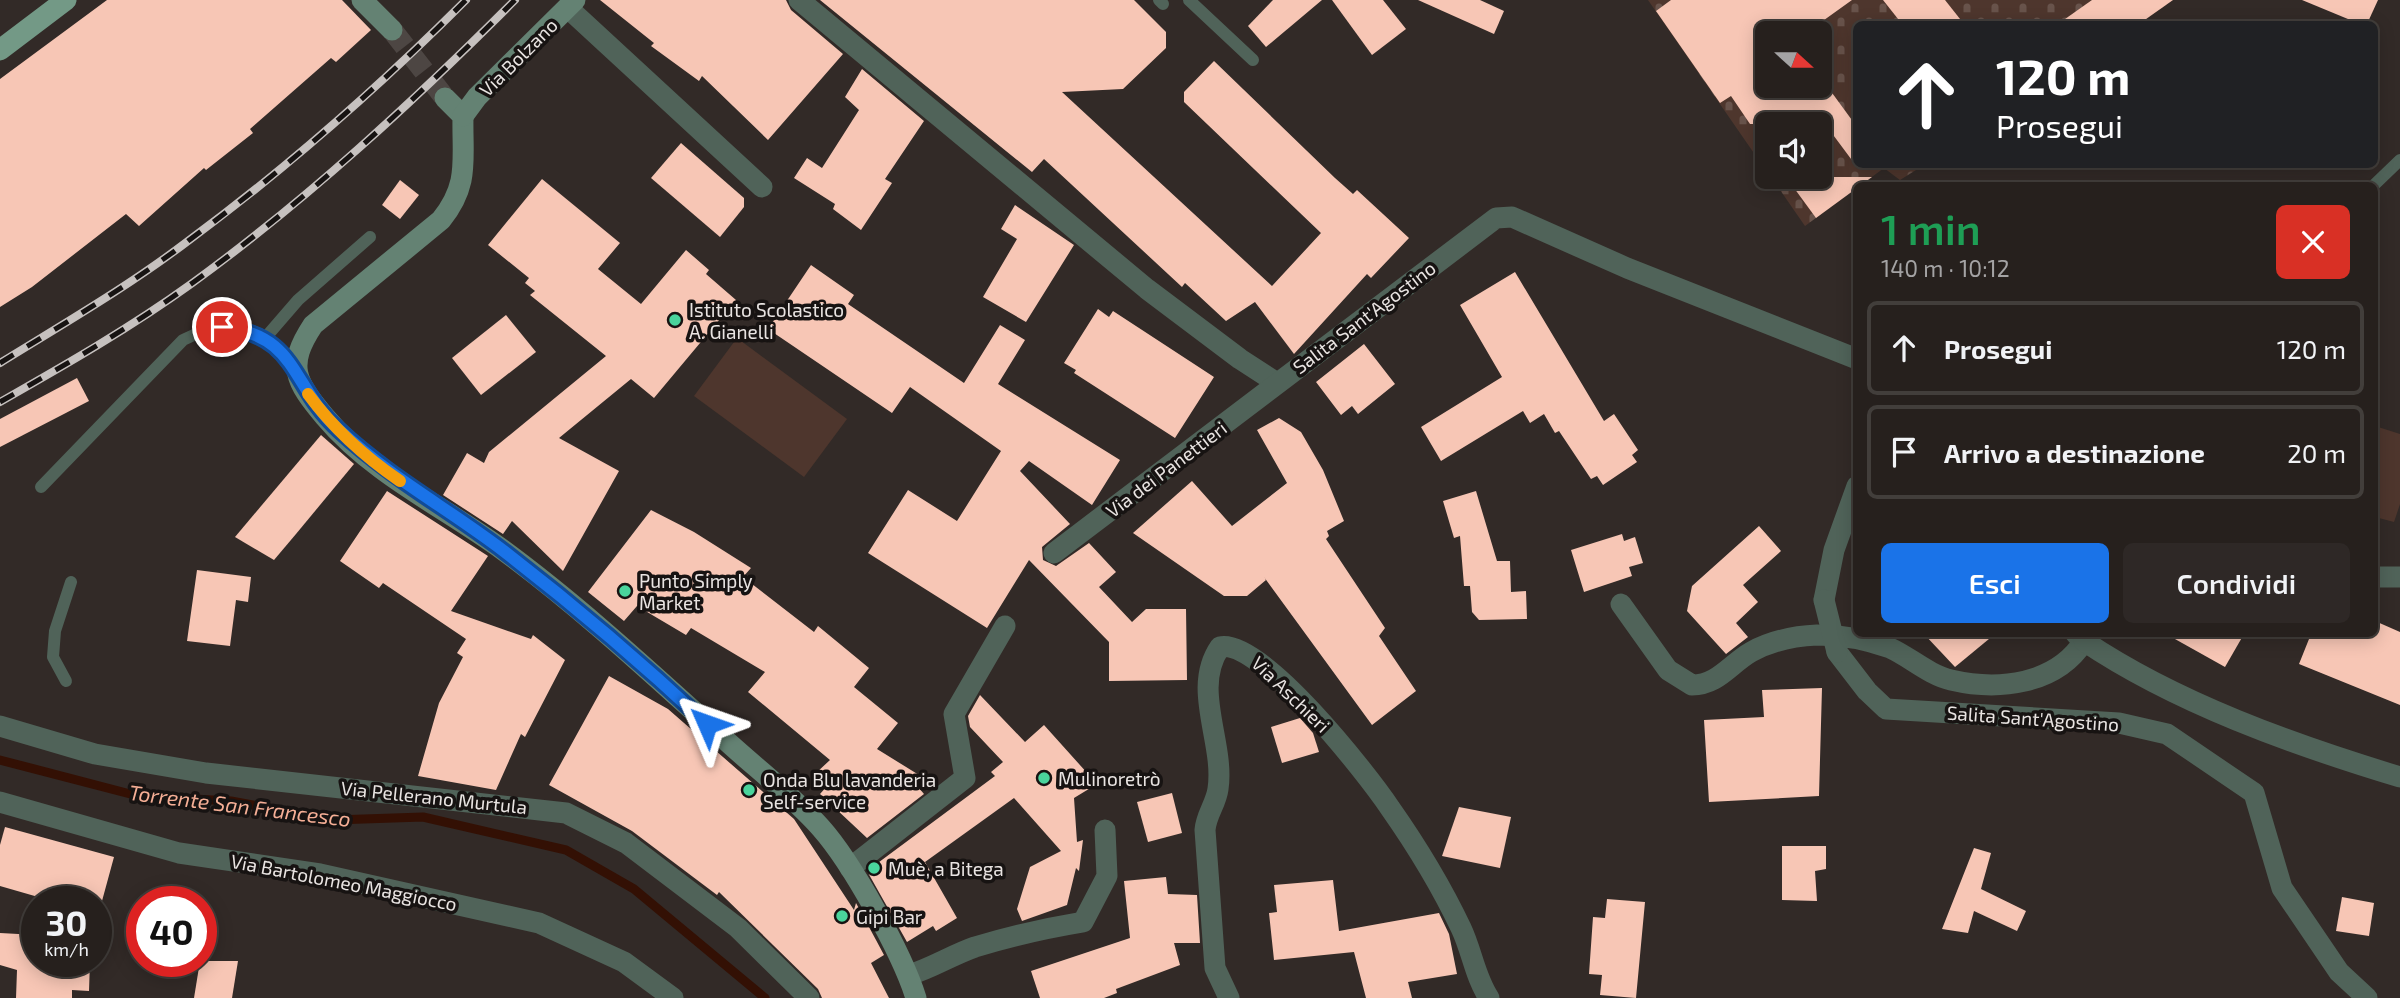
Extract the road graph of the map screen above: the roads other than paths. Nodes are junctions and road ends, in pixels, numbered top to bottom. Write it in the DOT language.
graph roads {
  1 [pos="66,0"];
  2 [pos="362,0"];
  3 [pos="799,0"];
  4 [pos="1189,0"];
  5 [pos="572,4"];
  6 [pos="392,30"];
  7 [pos="0,50"];
  8 [pos="1253,60"];
  9 [pos="445,98"];
  10 [pos="463,116"];
  11 [pos="2400,160"];
  12 [pos="2377,182"];
  13 [pos="762,187"];
  14 [pos="370,237"];
  15 [pos="266,337"];
  16 [pos="1853,357"];
  17 [pos="294,366"];
  18 [pos="1277,383"];
  19 [pos="41,487"];
  20 [pos="1853,498"];
  21 [pos="1054,553"];
  22 [pos="2378,577"];
  23 [pos="2400,577"];
  24 [pos="71,582"];
  25 [pos="1621,604"];
  26 [pos="1006,626"];
  27 [pos="2080,637"];
  28 [pos="66,681"];
  29 [pos="0,726"];
  30 [pos="2400,777"];
  31 [pos="0,802"];
  32 [pos="1105,830"];
  33 [pos="850,868"];
  34 [pos="909,975"];
  35 [pos="673,998"];
  36 [pos="809,998"];
  37 [pos="916,998"];
  38 [pos="1229,998"];
  39 [pos="1489,998"];
  40 [pos="2367,998"];
  1 -- 7 [label="main road"];
  2 -- 6 [label="street"];
  3 -- 18 [label="street, Salita Sant'Agostino"];
  4 -- 8 [label="lane"];
  5 -- 10 [label="street, Via Bolzano"];
  5 -- 13 [label="street"];
  9 -- 10 [label="street"];
  10 -- 17 [label="street"];
  11 -- 12 [label="lane"];
  14 -- 15 [label="lane"];
  15 -- 17 [label="lane"];
  15 -- 19 [label="lane"];
  16 -- 18 [label="street, Salita Sant'Agostino"];
  17 -- 33 [label="street"];
  18 -- 21 [label="street, Via dei Panettieri"];
  20 -- 40 [label="street, Salita Sant'Agostino, bridge"];
  22 -- 23 [label="street"];
  24 -- 28 [label="lane"];
  25 -- 27 [label="street"];
  26 -- 33 [label="street"];
  27 -- 30 [label="street"];
  29 -- 36 [label="street, Via Pellerano Murtula"];
  31 -- 35 [label="street, Via Bartolomeo Maggiocco"];
  32 -- 34 [label="street"];
  33 -- 34 [label="street"];
  34 -- 37 [label="street"];
  38 -- 39 [label="street, Via Aschieri"];
}
